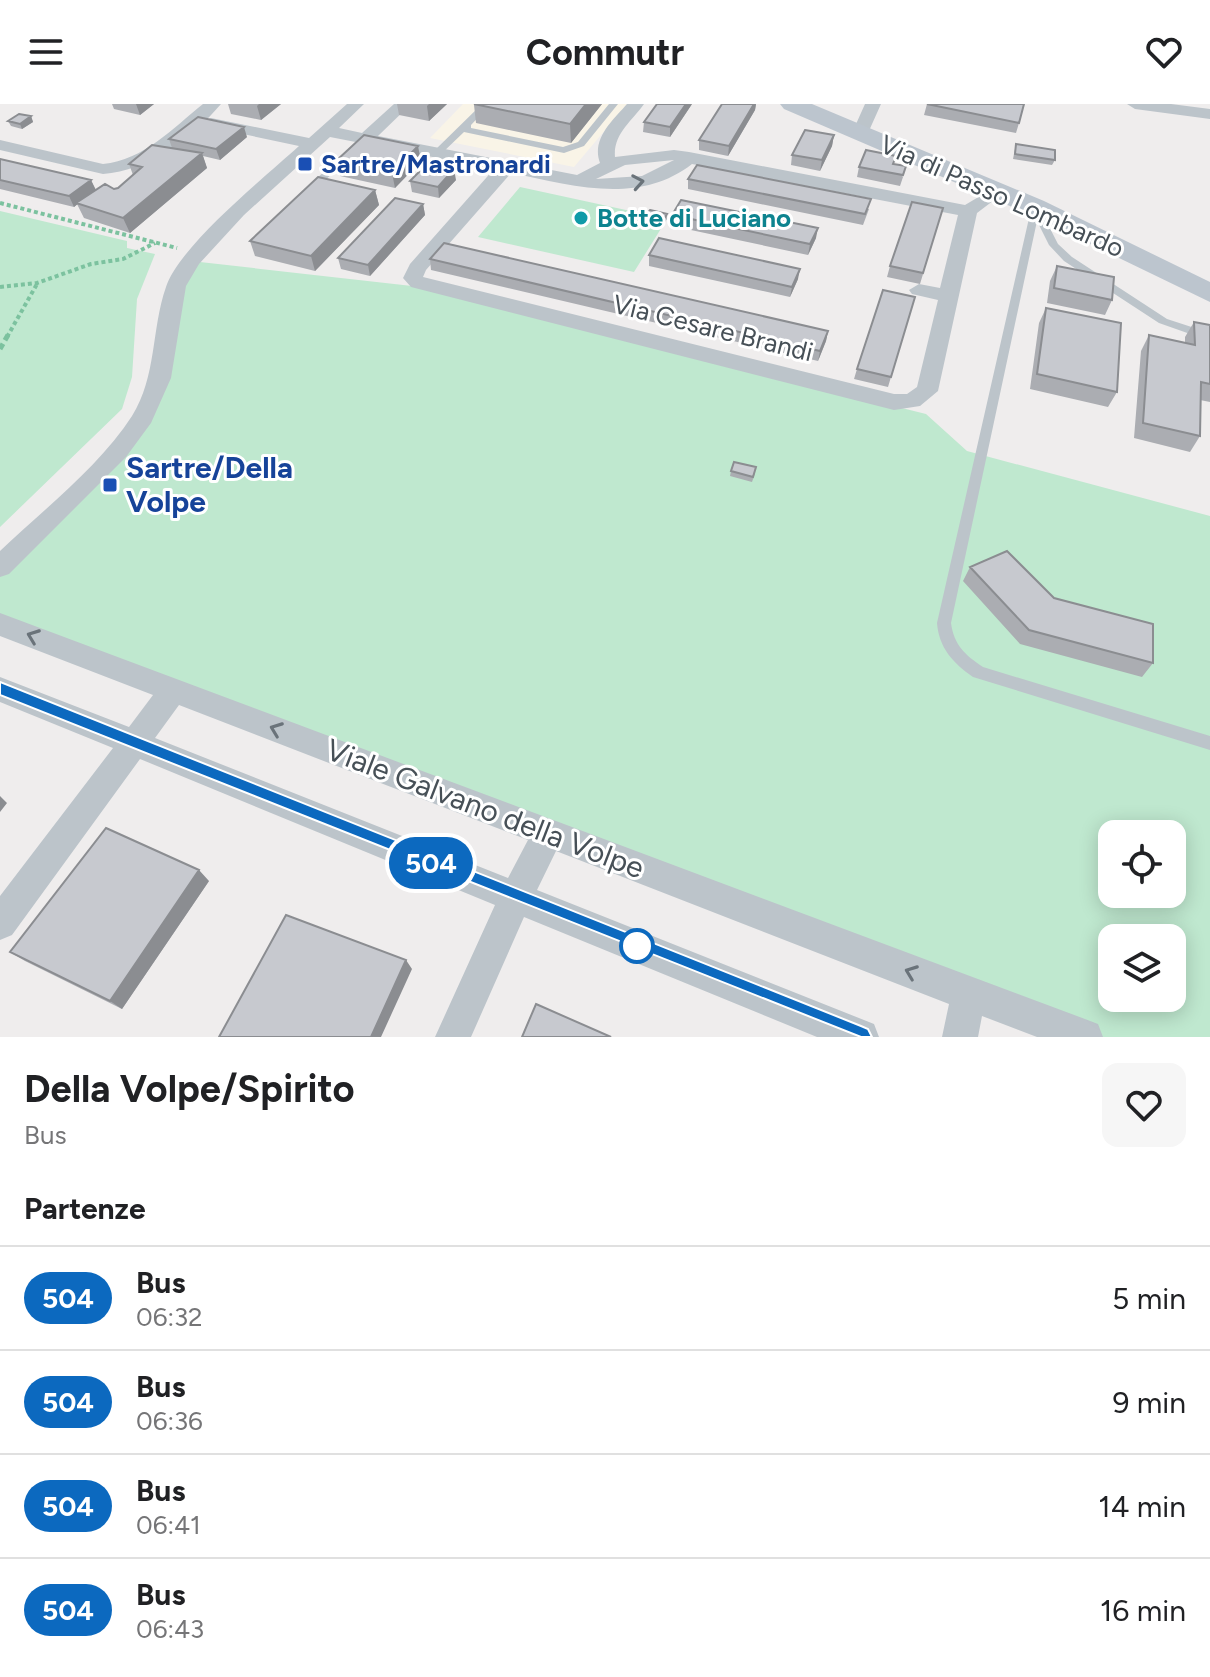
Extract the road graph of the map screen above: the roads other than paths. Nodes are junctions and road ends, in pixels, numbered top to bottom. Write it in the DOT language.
graph roads {
  1 [pos="213,104"];
  2 [pos="356,104"];
  3 [pos="403,104"];
  4 [pos="487,104"];
  5 [pos="614,104"];
  6 [pos="636,104"];
  7 [pos="792,104"];
  8 [pos="873,104"];
  9 [pos="1135,104"];
  10 [pos="1210,114"];
  11 [pos="194,119"];
  12 [pos="466,125"];
  13 [pos="860,133"];
  14 [pos="320,138"];
  15 [pos="365,139"];
  16 [pos="0,145"];
  17 [pos="437,153"];
  18 [pos="689,157"];
  19 [pos="610,165"];
  20 [pos="506,167"];
  21 [pos="580,181"];
  22 [pos="997,191"];
  23 [pos="297,202"];
  24 [pos="1035,207"];
  25 [pos="968,211"];
  26 [pos="919,290"];
  27 [pos="1210,293"];
  28 [pos="950,296"];
  29 [pos="1210,337"];
  30 [pos="0,567"];
  31 [pos="0,624"];
  32 [pos="0,689"];
  33 [pos="174,690"];
  34 [pos="136,743"];
  35 [pos="1210,743"];
  36 [pos="548,833"];
  37 [pos="516,897"];
  38 [pos="0,923"];
  39 [pos="969,994"];
  40 [pos="453,1037"];
  41 [pos="861,1037"];
  42 [pos="960,1037"];
  43 [pos="1085,1037"];
  1 -- 11 [label="street"];
  2 -- 14 [label="street"];
  3 -- 15 [label="street"];
  4 -- 12 [label="lane"];
  5 -- 12 [label="lane"];
  6 -- 19 [label="street"];
  7 -- 13 [label="street, Via di Passo Lombardo"];
  8 -- 13 [label="street"];
  9 -- 10 [label="street"];
  11 -- 14 [label="street"];
  11 -- 16 [label="street"];
  12 -- 17 [label="lane"];
  13 -- 22 [label="street, Via di Passo Lombardo"];
  14 -- 15 [label="street"];
  14 -- 30 [label="street"];
  15 -- 17 [label="street"];
  15 -- 23 [label="lane"];
  17 -- 20 [label="street"];
  18 -- 19 [label="street"];
  21 -- 18 [label="street, one-way"];
  18 -- 25 [label="street"];
  19 -- 21 [label="street"];
  20 -- 21 [label="street"];
  20 -- 28 [label="street, Via Cesare Brandi"];
  22 -- 24 [label="street, Via di Passo Lombardo"];
  22 -- 25 [label="street"];
  24 -- 27 [label="street, Via di Passo Lombardo"];
  24 -- 29 [label="lane"];
  24 -- 35 [label="lane"];
  25 -- 28 [label="street, Via Cesare Brandi"];
  26 -- 28 [label="street"];
  33 -- 31 [label="street, Viale Galvano della Volpe, one-way"];
  32 -- 34 [label="street"];
  33 -- 34 [label="street"];
  36 -- 33 [label="street, Viale Galvano della Volpe, one-way"];
  34 -- 37 [label="street"];
  34 -- 38 [label="street"];
  36 -- 37 [label="street"];
  39 -- 36 [label="street, Viale Galvano della Volpe, one-way"];
  37 -- 40 [label="street"];
  37 -- 41 [label="street"];
  39 -- 42 [label="street"];
  39 -- 43 [label="street, Viale Galvano della Volpe"];
}
